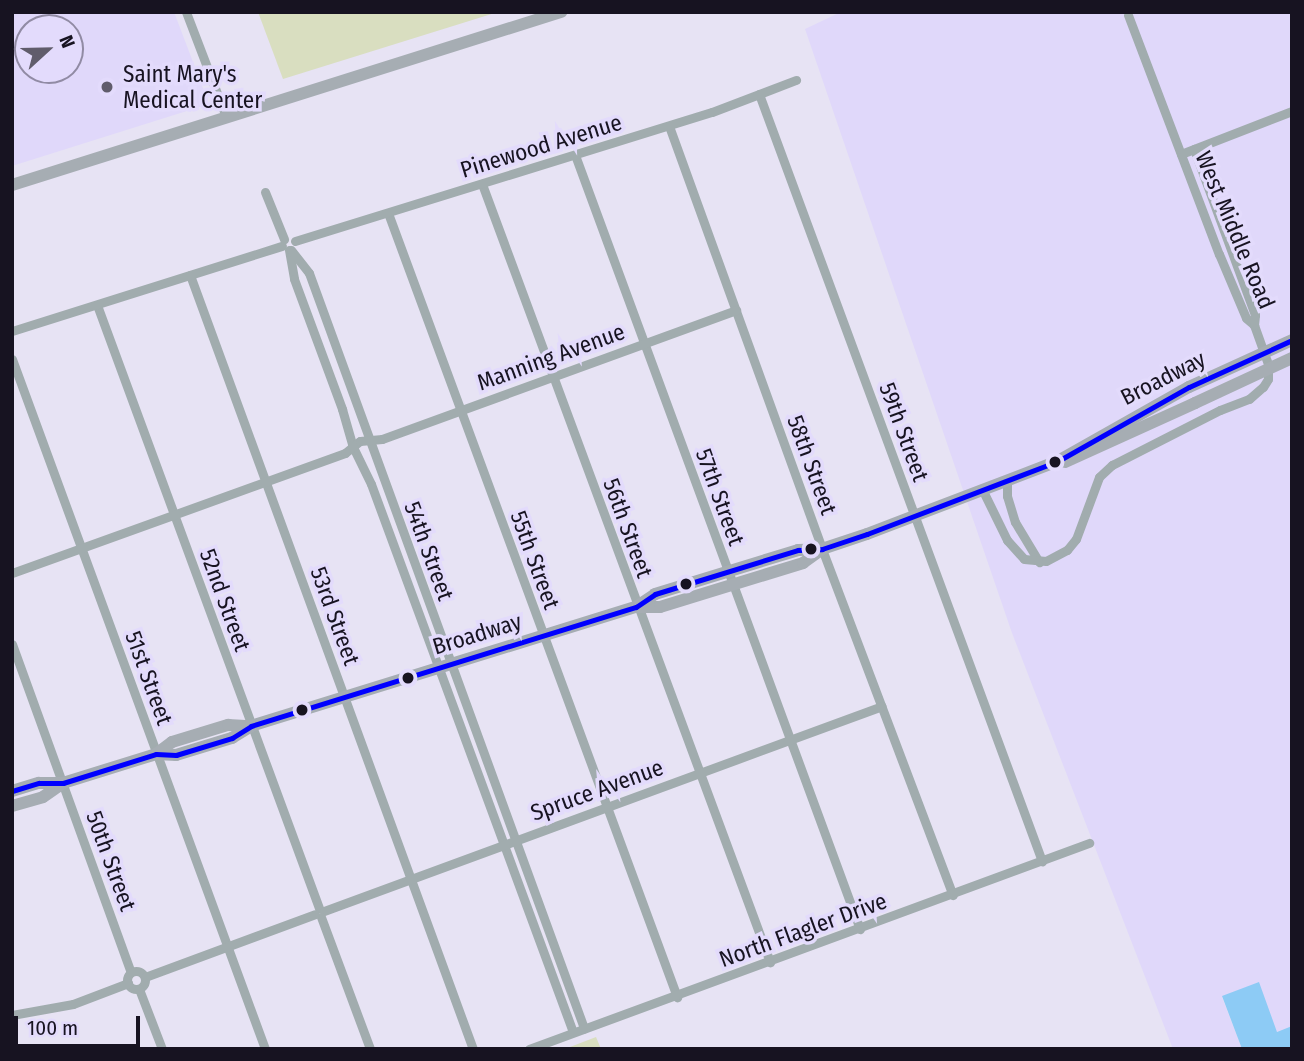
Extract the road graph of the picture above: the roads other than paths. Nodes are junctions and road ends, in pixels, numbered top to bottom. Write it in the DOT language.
graph roads {
  1 [pos="186,12"];
  2 [pos="561,12"];
  3 [pos="1128,15"];
  4 [pos="796,80"];
  5 [pos="759,94"];
  6 [pos="1292,111"];
  7 [pos="226,117"];
  8 [pos="669,126"];
  9 [pos="1194,149"];
  10 [pos="1181,154"];
  11 [pos="575,155"];
  12 [pos="12,184"];
  13 [pos="482,184"];
  14 [pos="265,192"];
  15 [pos="388,214"];
  16 [pos="288,245"];
  17 [pos="190,275"];
  18 [pos="97,305"];
  19 [pos="736,310"];
  20 [pos="1254,325"];
  21 [pos="12,331"];
  22 [pos="1292,340"];
  23 [pos="645,343"];
  24 [pos="1292,358"];
  25 [pos="12,359"];
  26 [pos="553,376"];
  27 [pos="461,410"];
  28 [pos="375,442"];
  29 [pos="353,450"];
  30 [pos="1058,461"];
  31 [pos="266,481"];
  32 [pos="1007,481"];
  33 [pos="983,491"];
  34 [pos="174,514"];
  35 [pos="915,517"];
  36 [pos="81,548"];
  37 [pos="822,549"];
  38 [pos="1039,562"];
  39 [pos="727,572"];
  40 [pos="12,573"];
  41 [pos="731,585"];
  42 [pos="636,607"];
  43 [pos="542,636"];
  44 [pos="12,644"];
  45 [pos="451,664"];
  46 [pos="438,668"];
  47 [pos="343,697"];
  48 [pos="882,706"];
  49 [pos="251,726"];
  50 [pos="791,740"];
  51 [pos="156,754"];
  52 [pos="700,773"];
  53 [pos="63,783"];
  54 [pos="12,791"];
  55 [pos="12,806"];
  56 [pos="607,807"];
  57 [pos="516,839"];
  58 [pos="1089,843"];
  59 [pos="502,844"];
  60 [pos="1042,862"];
  61 [pos="412,879"];
  62 [pos="954,895"];
  63 [pos="320,913"];
  64 [pos="860,929"];
  65 [pos="226,948"];
  66 [pos="770,962"];
  67 [pos="131,972"];
  68 [pos="145,977"];
  69 [pos="128,983"];
  70 [pos="139,989"];
  71 [pos="677,997"];
  72 [pos="12,1015"];
  73 [pos="584,1028"];
  74 [pos="573,1032"];
  75 [pos="12,1042"];
  76 [pos="14,1049"];
  77 [pos="162,1049"];
  78 [pos="265,1049"];
  79 [pos="370,1049"];
  80 [pos="473,1049"];
  81 [pos="529,1049"];
  1 -- 7 [label="street"];
  2 -- 7 [label="main road"];
  3 -- 10 [label="street, West Middle Road"];
  4 -- 5 [label="street, Pinewood Avenue"];
  5 -- 8 [label="street, Pinewood Avenue"];
  5 -- 35 [label="street, 59th Street"];
  6 -- 9 [label="street"];
  7 -- 12 [label="main road"];
  8 -- 11 [label="street, Pinewood Avenue"];
  8 -- 19 [label="street, 58th Street"];
  9 -- 10 [label="street"];
  9 -- 20 [label="street, West Middle Road"];
  10 -- 20 [label="street, West Middle Road"];
  11 -- 13 [label="street, Pinewood Avenue"];
  11 -- 23 [label="street, 57th Street"];
  13 -- 15 [label="street, Pinewood Avenue"];
  13 -- 26 [label="street, 56th Street"];
  14 -- 16 [label="street, 54th Street"];
  15 -- 16 [label="street, Pinewood Avenue"];
  15 -- 27 [label="street, 55th Street"];
  16 -- 17 [label="street, Pinewood Avenue"];
  16 -- 28 [label="street, 54th Street"];
  16 -- 29 [label="street, 54th Street"];
  17 -- 18 [label="street, Pinewood Avenue"];
  17 -- 31 [label="street, 53rd Street"];
  18 -- 21 [label="street, Pinewood Avenue"];
  18 -- 34 [label="street, 52nd Street"];
  19 -- 23 [label="street, Manning Avenue"];
  19 -- 37 [label="street, 58th Street"];
  20 -- 38 [label="street"];
  22 -- 30 [label="main road, Broadway, bridge"];
  23 -- 26 [label="street, Manning Avenue"];
  23 -- 39 [label="street, 57th Street"];
  24 -- 30 [label="main road, Broadway, bridge"];
  25 -- 36 [label="street, 51st Street"];
  26 -- 27 [label="street, Manning Avenue"];
  26 -- 42 [label="street, 56th Street"];
  27 -- 28 [label="street, Manning Avenue"];
  27 -- 43 [label="street, 55th Street"];
  28 -- 29 [label="street, Manning Avenue"];
  28 -- 45 [label="street, 54th Street"];
  29 -- 31 [label="street, Manning Avenue"];
  29 -- 46 [label="street, 54th Street"];
  30 -- 32 [label="main road, Broadway"];
  31 -- 34 [label="street, Manning Avenue"];
  31 -- 47 [label="street, 53rd Street"];
  32 -- 33 [label="main road, Broadway"];
  32 -- 38 [label="street"];
  33 -- 35 [label="main road, Broadway"];
  33 -- 38 [label="street"];
  34 -- 36 [label="street, Manning Avenue"];
  34 -- 49 [label="street, 52nd Street"];
  35 -- 37 [label="main road, Broadway"];
  35 -- 60 [label="street, 59th Street"];
  36 -- 40 [label="street, Manning Avenue"];
  36 -- 51 [label="street, 51st Street"];
  37 -- 39 [label="main road, Broadway"];
  37 -- 41 [label="main road, Broadway"];
  37 -- 48 [label="street, 58th Street"];
  39 -- 41 [label="street, 57th Street"];
  39 -- 42 [label="main road, Broadway"];
  41 -- 42 [label="main road, Broadway"];
  41 -- 50 [label="street, 57th Street"];
  42 -- 43 [label="main road, Broadway"];
  42 -- 52 [label="street, 56th Street"];
  43 -- 45 [label="main road, Broadway"];
  43 -- 56 [label="street, 55th Street"];
  44 -- 53 [label="street, 50th Street"];
  45 -- 46 [label="main road, Broadway"];
  45 -- 57 [label="street, 54th Street"];
  46 -- 47 [label="main road, Broadway"];
  46 -- 59 [label="street, 54th Street"];
  47 -- 49 [label="main road, Broadway"];
  47 -- 61 [label="street, 53rd Street"];
  48 -- 50 [label="street, Spruce Avenue"];
  48 -- 62 [label="street, 58th Street"];
  49 -- 51 [label="main road, Broadway"];
  49 -- 63 [label="street, 52nd Street"];
  50 -- 52 [label="street, Spruce Avenue"];
  50 -- 64 [label="street, 57th Street"];
  51 -- 53 [label="main road, Broadway"];
  51 -- 65 [label="street, 51st Street"];
  52 -- 56 [label="street, Spruce Avenue"];
  52 -- 66 [label="street, 56th Street"];
  53 -- 54 [label="main road, Broadway"];
  53 -- 55 [label="main road, Broadway"];
  53 -- 67 [label="street, 50th Street"];
  56 -- 57 [label="street, Spruce Avenue"];
  56 -- 71 [label="street, 55th Street"];
  57 -- 59 [label="street, Spruce Avenue"];
  57 -- 73 [label="street, 54th Street"];
  58 -- 60 [label="street, North Flagler Drive"];
  59 -- 61 [label="street, Spruce Avenue"];
  59 -- 74 [label="street, 54th Street"];
  60 -- 62 [label="street, North Flagler Drive"];
  61 -- 63 [label="street, Spruce Avenue"];
  61 -- 80 [label="street, 53rd Street"];
  62 -- 64 [label="street, North Flagler Drive"];
  63 -- 65 [label="street, Spruce Avenue"];
  63 -- 79 [label="street, 52nd Street"];
  64 -- 66 [label="street, North Flagler Drive"];
  65 -- 68 [label="street, Spruce Avenue"];
  65 -- 78 [label="street, 51st Street"];
  66 -- 71 [label="street, North Flagler Drive"];
  67 -- 68 [label="street"];
  67 -- 69 [label="street"];
  68 -- 70 [label="street"];
  69 -- 70 [label="street"];
  69 -- 72 [label="street"];
  70 -- 77 [label="street"];
  71 -- 73 [label="street, North Flagler Drive"];
  73 -- 74 [label="street, North Flagler Drive"];
  74 -- 81 [label="street, North Flagler Drive"];
  75 -- 76 [label="street"];
}
